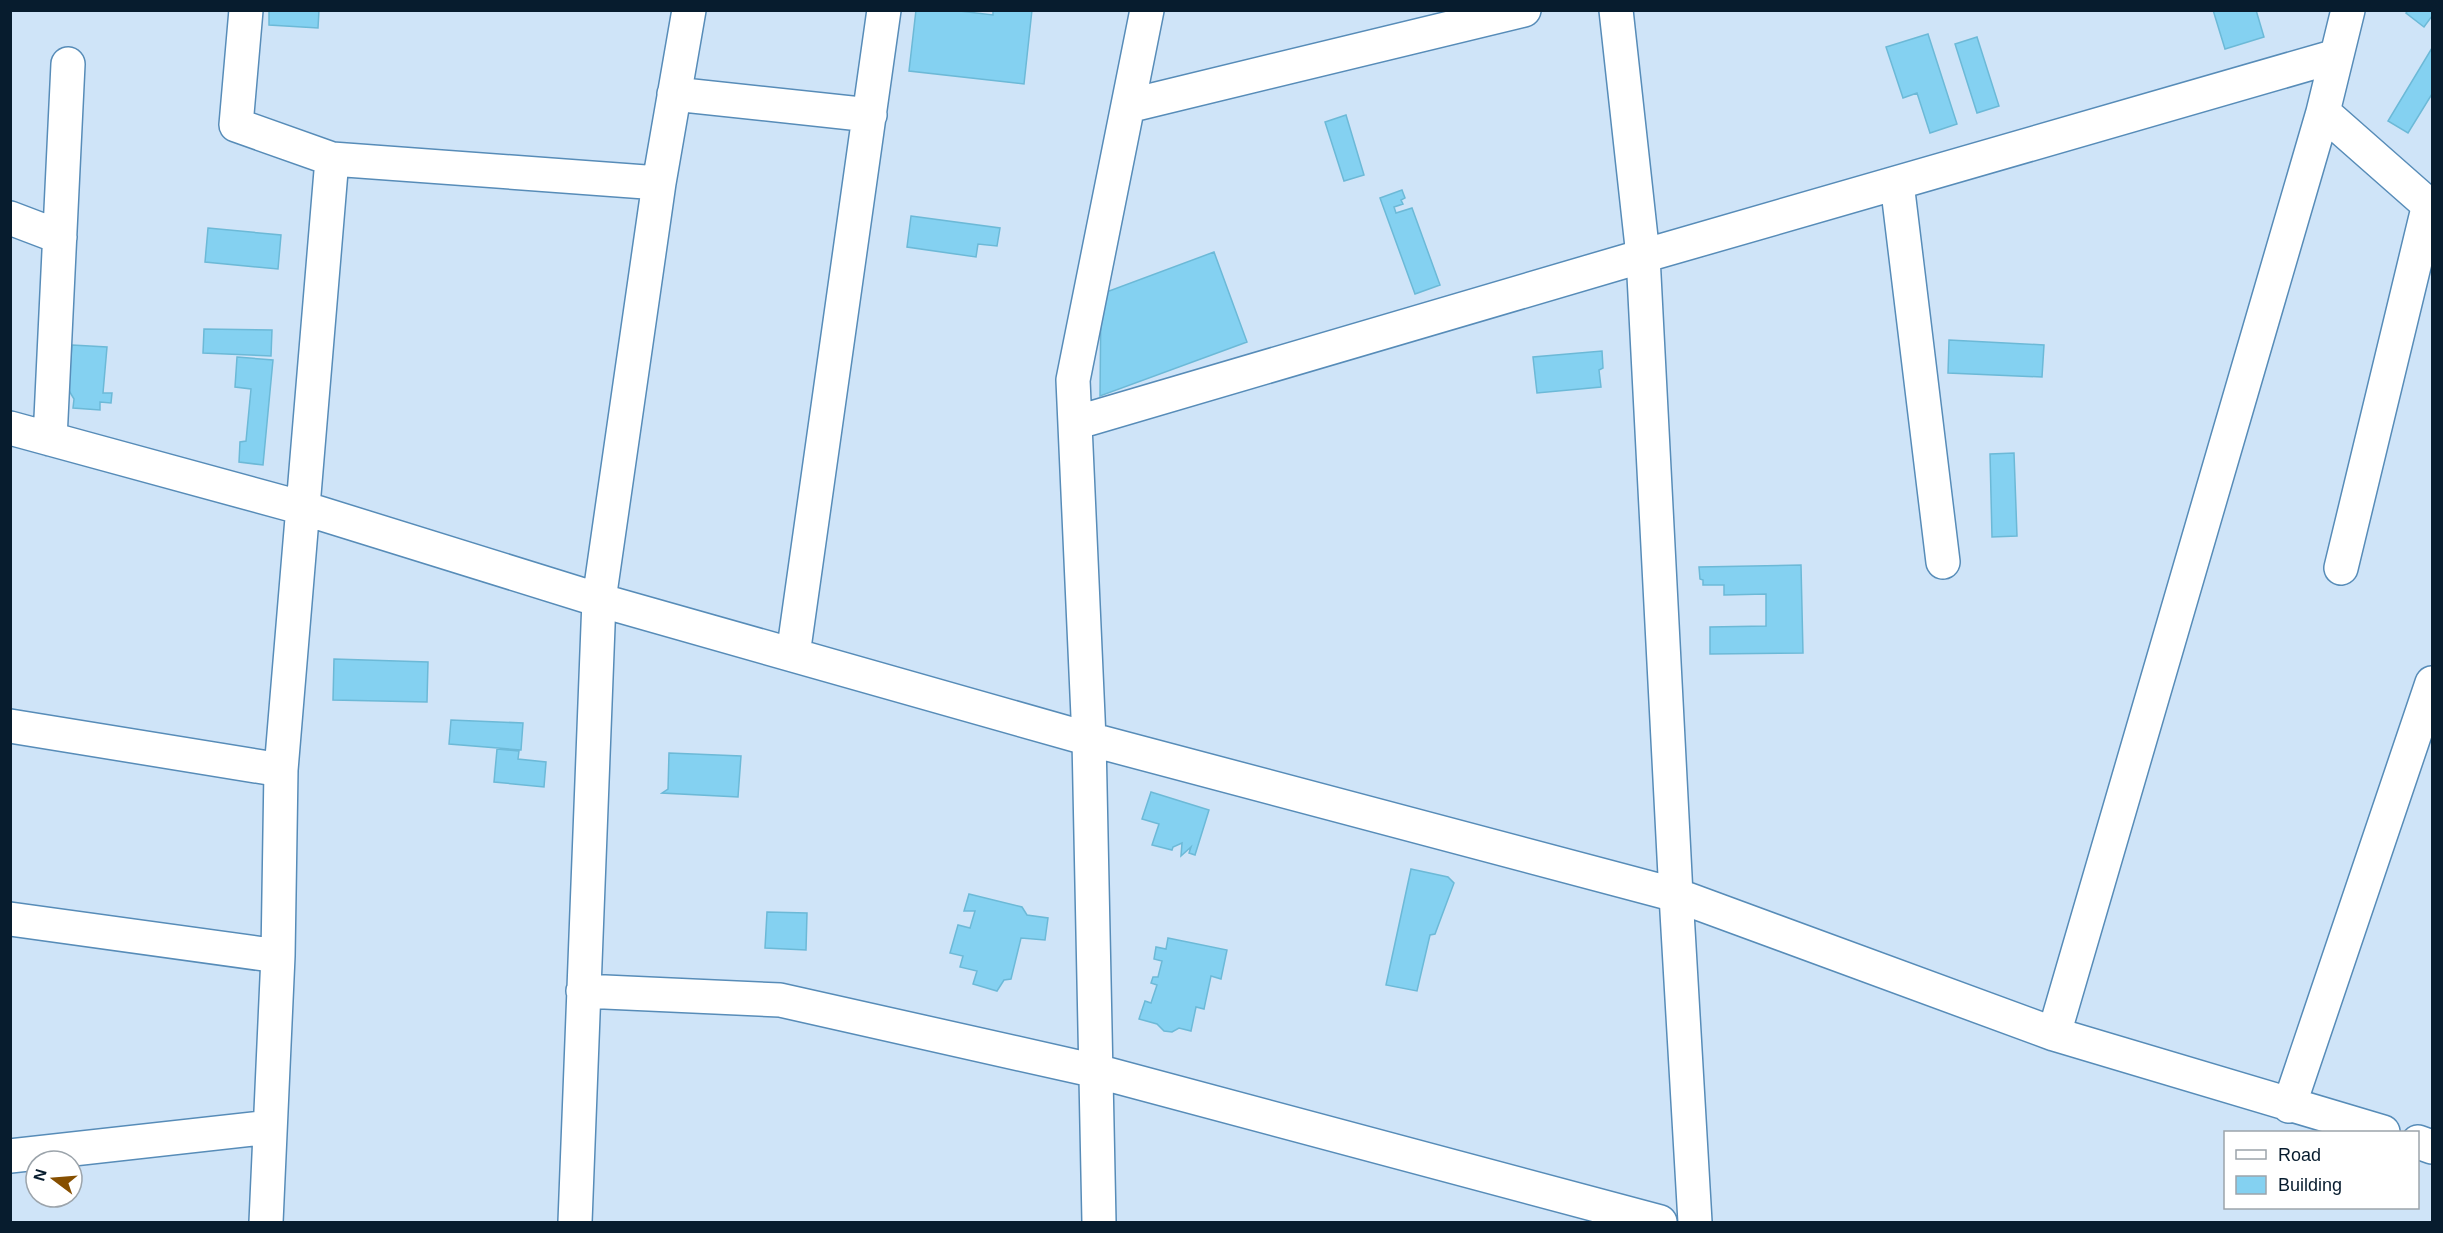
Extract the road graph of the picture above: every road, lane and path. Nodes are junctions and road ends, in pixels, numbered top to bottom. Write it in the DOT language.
graph roads {
  1 [pos="246,10"];
  2 [pos="689,10"];
  3 [pos="884,10"];
  4 [pos="1147,10"];
  5 [pos="1524,10"];
  6 [pos="1616,10"];
  7 [pos="2348,10"];
  8 [pos="2336,56"];
  9 [pos="68,64"];
  10 [pos="674,94"];
  11 [pos="1128,106"];
  12 [pos="2323,112"];
  13 [pos="870,115"];
  14 [pos="332,159"];
  15 [pos="659,183"];
  16 [pos="1897,183"];
  17 [pos="2431,206"];
  18 [pos="10,218"];
  19 [pos="60,237"];
  20 [pos="1643,256"];
  21 [pos="1075,423"];
  22 [pos="10,429"];
  23 [pos="50,439"];
  24 [pos="303,508"];
  25 [pos="1943,562"];
  26 [pos="2341,568"];
  27 [pos="599,600"];
  28 [pos="793,655"];
  29 [pos="2433,683"];
  30 [pos="10,726"];
  31 [pos="1089,738"];
  32 [pos="281,770"];
  33 [pos="1676,895"];
  34 [pos="10,919"];
  35 [pos="278,956"];
  36 [pos="583,991"];
  37 [pos="2054,1034"];
  38 [pos="1096,1071"];
  39 [pos="2289,1106"];
  40 [pos="270,1127"];
  41 [pos="2379,1131"];
  42 [pos="10,1156"];
  43 [pos="266,1222"];
  44 [pos="575,1222"];
  45 [pos="1099,1222"];
  46 [pos="1660,1222"];
  47 [pos="1695,1222"];
  1 -- 14 [label="street"];
  2 -- 10 [label="street"];
  3 -- 13 [label="street"];
  4 -- 11 [label="street"];
  5 -- 11 [label="street"];
  6 -- 20 [label="street"];
  7 -- 8 [label="street"];
  8 -- 12 [label="street"];
  8 -- 16 [label="street"];
  9 -- 19 [label="street"];
  10 -- 13 [label="street"];
  10 -- 15 [label="street"];
  11 -- 21 [label="street"];
  12 -- 17 [label="street"];
  12 -- 37 [label="street"];
  13 -- 28 [label="street"];
  14 -- 15 [label="street"];
  14 -- 24 [label="street"];
  15 -- 27 [label="street"];
  16 -- 20 [label="street"];
  16 -- 25 [label="street"];
  17 -- 26 [label="street"];
  18 -- 19 [label="street"];
  19 -- 23 [label="street"];
  20 -- 21 [label="street"];
  20 -- 33 [label="street"];
  21 -- 31 [label="street"];
  22 -- 23 [label="street"];
  23 -- 24 [label="street"];
  24 -- 27 [label="street"];
  24 -- 32 [label="street"];
  27 -- 28 [label="street"];
  27 -- 36 [label="street"];
  28 -- 31 [label="street"];
  29 -- 39 [label="street"];
  30 -- 32 [label="street"];
  31 -- 33 [label="street"];
  31 -- 38 [label="street"];
  32 -- 35 [label="street"];
  33 -- 37 [label="street"];
  33 -- 47 [label="street"];
  34 -- 35 [label="street"];
  35 -- 40 [label="street"];
  36 -- 38 [label="street"];
  36 -- 44 [label="street"];
  37 -- 39 [label="street"];
  38 -- 45 [label="street"];
  38 -- 46 [label="street"];
  39 -- 41 [label="street"];
  40 -- 42 [label="street"];
  40 -- 43 [label="street"];
}
